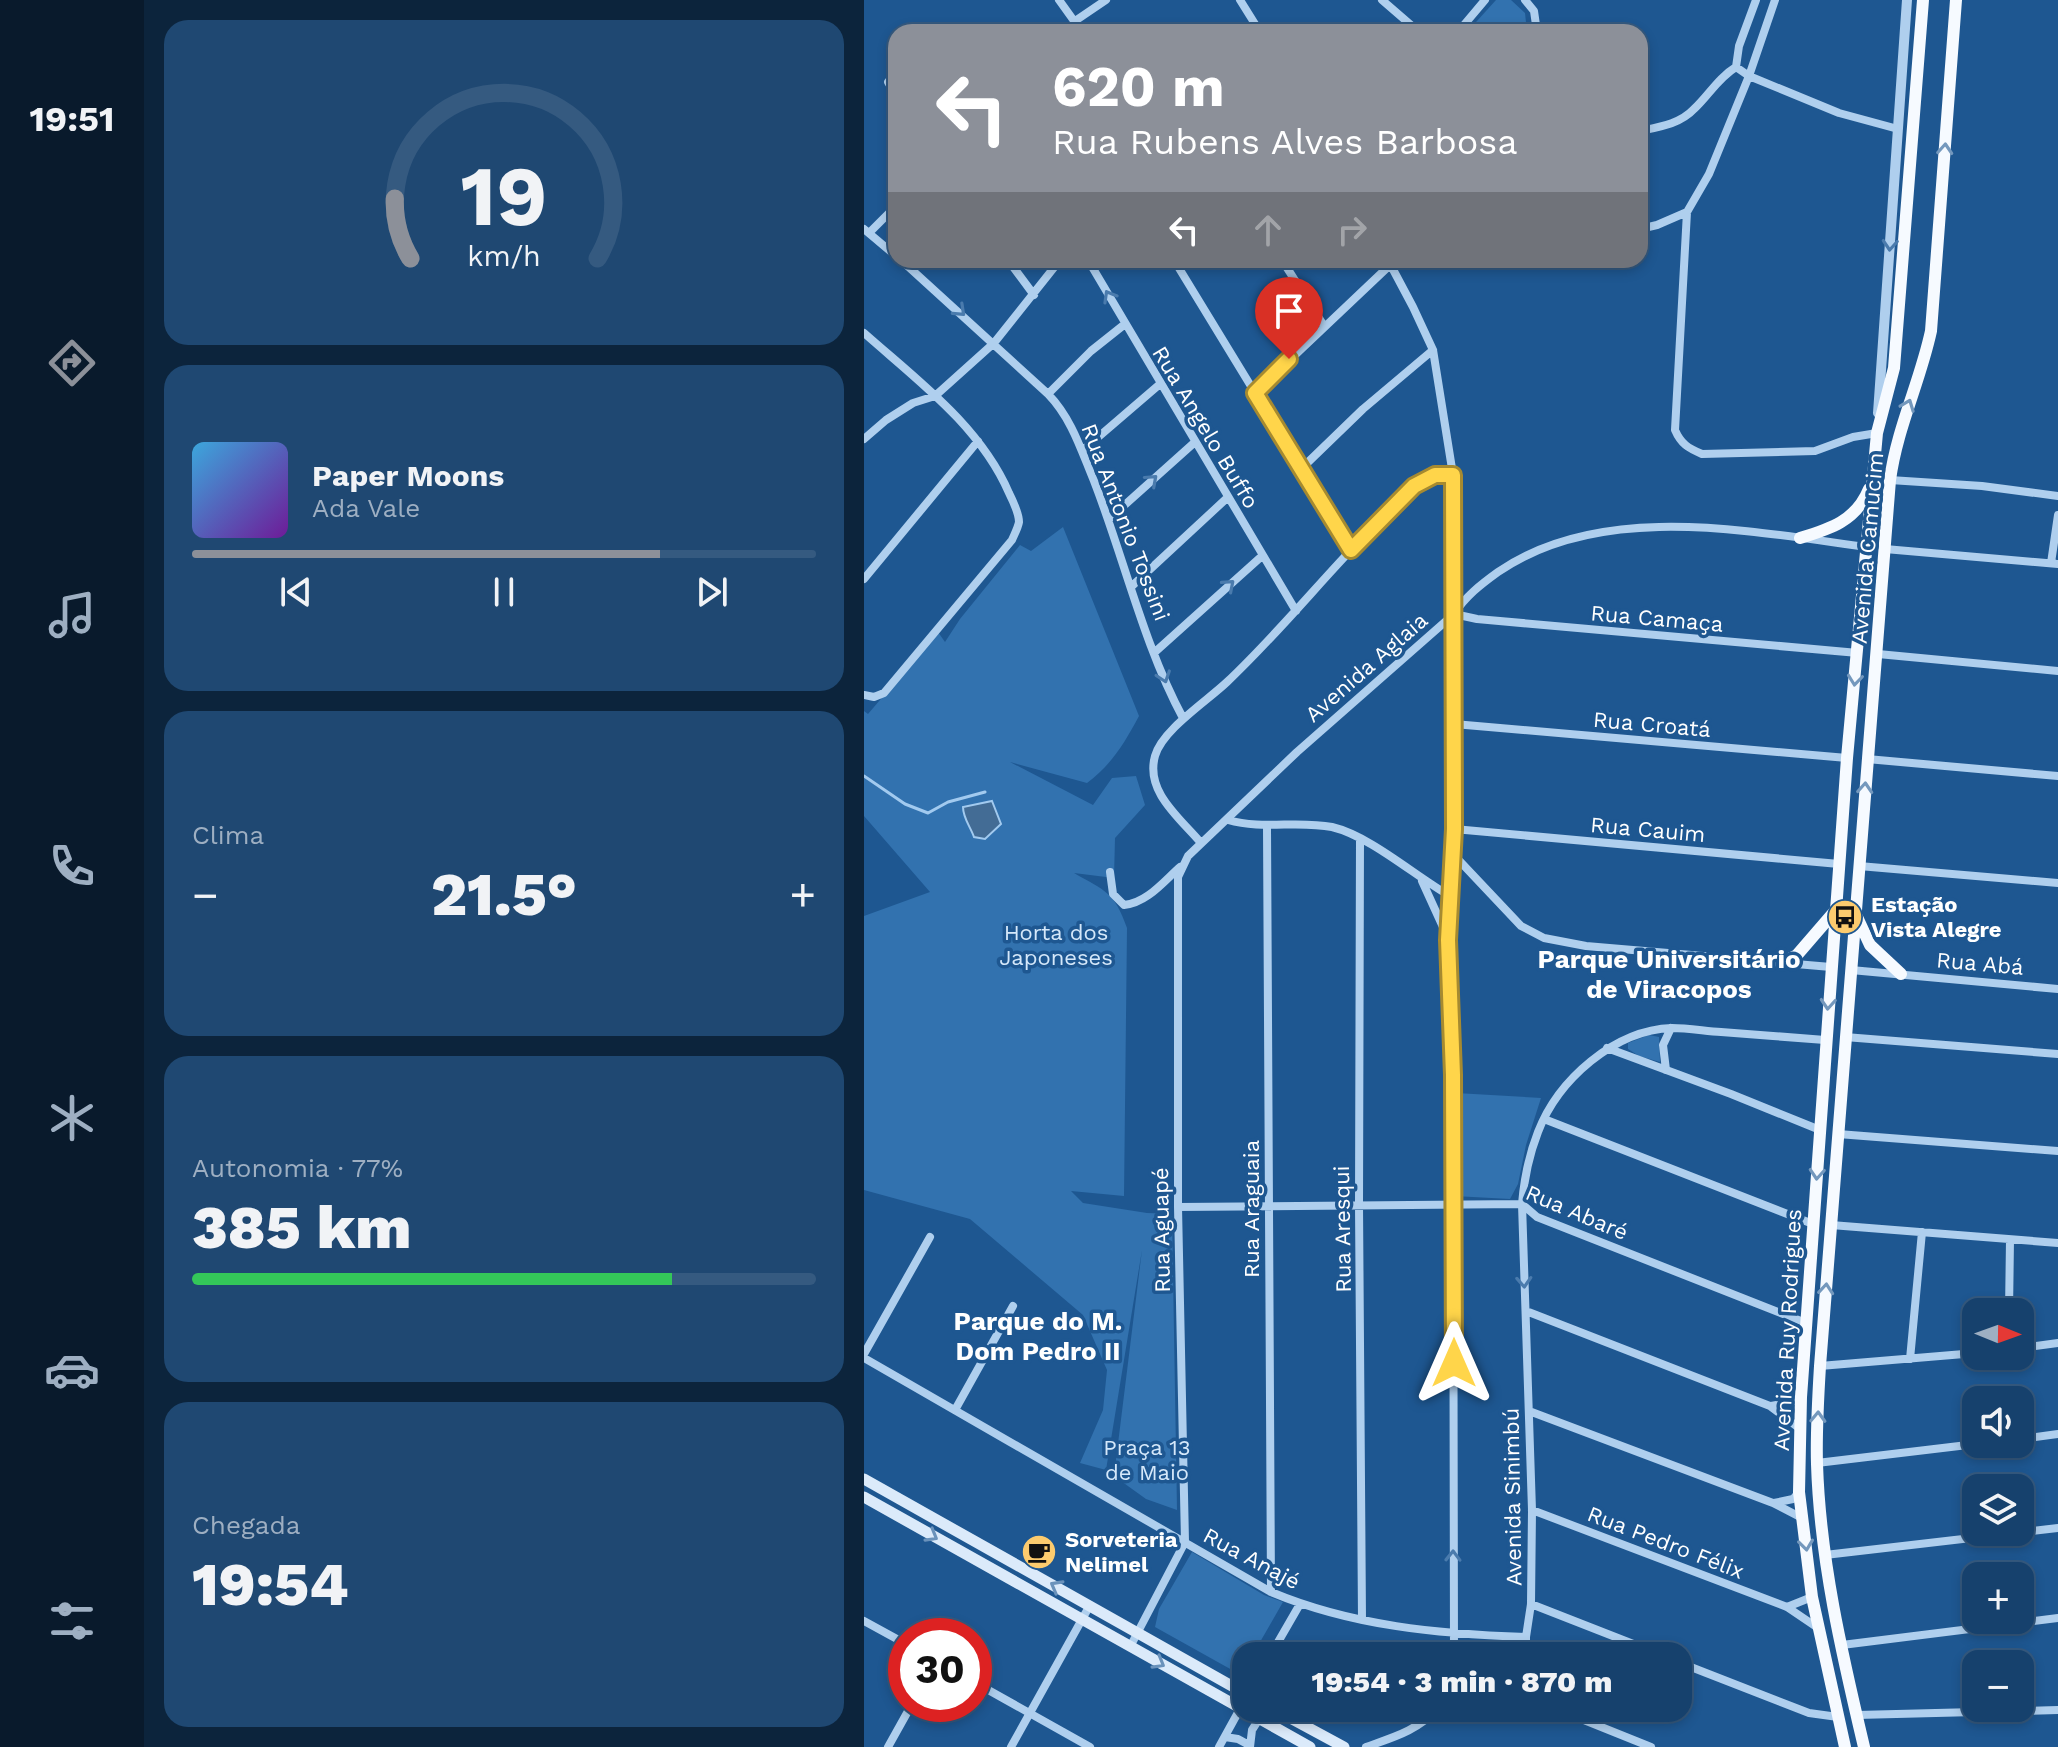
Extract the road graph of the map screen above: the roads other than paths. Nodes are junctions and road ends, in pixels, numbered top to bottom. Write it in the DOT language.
graph roads {
  1 [pos="1059,0"];
  2 [pos="1106,0"];
  3 [pos="1240,0"];
  4 [pos="1382,0"];
  5 [pos="1525,0"];
  6 [pos="1756,0"];
  7 [pos="1775,0"];
  8 [pos="1907,0"];
  9 [pos="1923,0"];
  10 [pos="1956,0"];
  11 [pos="1481,1"];
  12 [pos="1075,21"];
  13 [pos="1077,24"];
  14 [pos="1255,24"];
  15 [pos="1410,24"];
  16 [pos="1464,24"];
  17 [pos="1536,24"];
  18 [pos="1736,67"];
  19 [pos="1749,76"];
  20 [pos="1648,129"];
  21 [pos="1898,129"];
  22 [pos="1687,212"];
  23 [pos="888,213"];
  24 [pos="1648,227"];
  25 [pos="867,231"];
  26 [pos="888,249"];
  27 [pos="910,268"];
  28 [pos="1014,268"];
  29 [pos="1054,268"];
  30 [pos="1093,268"];
  31 [pos="1179,268"];
  32 [pos="1287,268"];
  33 [pos="1383,268"];
  34 [pos="1392,268"];
  35 [pos="1034,295"];
  36 [pos="1125,324"];
  37 [pos="1324,326"];
  38 [pos="864,333"];
  39 [pos="994,343"];
  40 [pos="1433,350"];
  41 [pos="1160,384"];
  42 [pos="1255,393"];
  43 [pos="1048,394"];
  44 [pos="935,396"];
  45 [pos="1877,433"];
  46 [pos="864,439"];
  47 [pos="978,441"];
  48 [pos="1195,442"];
  49 [pos="1082,451"];
  50 [pos="1302,468"];
  51 [pos="1453,475"];
  52 [pos="1874,475"];
  53 [pos="1890,480"];
  54 [pos="2058,496"];
  55 [pos="1227,498"];
  56 [pos="2058,515"];
  57 [pos="1109,519"];
  58 [pos="1800,538"];
  59 [pos="1866,547"];
  60 [pos="1885,549"];
  61 [pos="1351,550"];
  62 [pos="1262,556"];
  63 [pos="2055,564"];
  64 [pos="864,579"];
  65 [pos="1132,586"];
  66 [pos="1296,611"];
  67 [pos="1454,614"];
  68 [pos="1155,652"];
  69 [pos="1858,653"];
  70 [pos="1878,654"];
  71 [pos="2058,671"];
  72 [pos="864,695"];
  73 [pos="1183,718"];
  74 [pos="1454,724"];
  75 [pos="1847,758"];
  76 [pos="1867,759"];
  77 [pos="2058,776"];
  78 [pos="1228,820"];
  79 [pos="1267,827"];
  80 [pos="1454,829"];
  81 [pos="1360,838"];
  82 [pos="1201,843"];
  83 [pos="1453,854"];
  84 [pos="1839,864"];
  85 [pos="1181,866"];
  86 [pos="1859,866"];
  87 [pos="1110,872"];
  88 [pos="1422,881"];
  89 [pos="2058,883"];
  90 [pos="1450,896"];
  91 [pos="1835,911"];
  92 [pos="1856,913"];
  93 [pos="1448,940"];
  94 [pos="1781,963"];
  95 [pos="1831,967"];
  96 [pos="1851,970"];
  97 [pos="1901,974"];
  98 [pos="2058,989"];
  99 [pos="1671,1028"];
  100 [pos="1845,1037"];
  101 [pos="1825,1040"];
  102 [pos="1607,1048"];
  103 [pos="2058,1054"];
  104 [pos="1666,1070"];
  105 [pos="1544,1119"];
  106 [pos="1820,1130"];
  107 [pos="1838,1134"];
  108 [pos="2058,1151"];
  109 [pos="1454,1204"];
  110 [pos="1522,1204"];
  111 [pos="1359,1205"];
  112 [pos="1269,1206"];
  113 [pos="1178,1207"];
  114 [pos="1813,1224"];
  115 [pos="1831,1225"];
  116 [pos="1922,1232"];
  117 [pos="930,1237"];
  118 [pos="2010,1240"];
  119 [pos="2058,1243"];
  120 [pos="2009,1298"];
  121 [pos="1013,1306"];
  122 [pos="1526,1311"];
  123 [pos="1806,1323"];
  124 [pos="2058,1343"];
  125 [pos="2034,1346"];
  126 [pos="1962,1354"];
  127 [pos="864,1356"];
  128 [pos="1910,1359"];
  129 [pos="1820,1366"];
  130 [pos="1802,1369"];
  131 [pos="1801,1397"];
  132 [pos="1770,1406"];
  133 [pos="955,1410"];
  134 [pos="1529,1411"];
  135 [pos="1799,1428"];
  136 [pos="2058,1434"];
  137 [pos="2034,1437"];
  138 [pos="1962,1446"];
  139 [pos="1817,1463"];
  140 [pos="864,1479"];
  141 [pos="1799,1492"];
  142 [pos="864,1497"];
  143 [pos="1773,1503"];
  144 [pos="1532,1510"];
  145 [pos="1802,1518"];
  146 [pos="2058,1528"];
  147 [pos="1185,1542"];
  148 [pos="1825,1555"];
  149 [pos="1271,1592"];
  150 [pos="1812,1597"];
  151 [pos="1300,1604"];
  152 [pos="1531,1604"];
  153 [pos="1090,1605"];
  154 [pos="1787,1607"];
  155 [pos="2058,1618"];
  156 [pos="1081,1620"];
  157 [pos="1362,1620"];
  158 [pos="864,1621"];
  159 [pos="1818,1628"];
  160 [pos="1137,1632"];
  161 [pos="888,1634"];
  162 [pos="1452,1634"];
  163 [pos="1526,1637"];
  164 [pos="1278,1642"];
  165 [pos="1453,1642"];
  166 [pos="1526,1642"];
  167 [pos="1628,1642"];
  168 [pos="1842,1645"];
  169 [pos="1130,1647"];
  170 [pos="1692,1667"];
  171 [pos="992,1692"];
  172 [pos="1232,1692"];
  173 [pos="1232,1694"];
  174 [pos="2058,1710"];
  175 [pos="1030,1714"];
  176 [pos="1857,1715"];
  177 [pos="1838,1717"];
  178 [pos="902,1722"];
  179 [pos="1233,1722"];
  180 [pos="1257,1722"];
  181 [pos="1264,1722"];
  182 [pos="1298,1722"];
  183 [pos="1425,1722"];
  184 [pos="1589,1722"];
  185 [pos="1225,1737"];
  186 [pos="1250,1746"];
  187 [pos="888,1747"];
  188 [pos="1011,1747"];
  189 [pos="1090,1747"];
  190 [pos="1219,1747"];
  191 [pos="1310,1747"];
  192 [pos="1344,1747"];
  193 [pos="1366,1747"];
  194 [pos="1651,1747"];
  195 [pos="1845,1747"];
  196 [pos="1864,1747"];
  1 -- 12 [label="street"];
  2 -- 12 [label="street"];
  3 -- 14 [label="street"];
  4 -- 15 [label="street"];
  5 -- 17 [label="street"];
  6 -- 18 [label="street"];
  7 -- 19 [label="street"];
  8 -- 21 [label="street, Avenida Camucim"];
  9 -- 45 [label="main road, Avenida Camucim"];
  53 -- 10 [label="main road, Avenida Camucim, one-way"];
  11 -- 16 [label="street"];
  12 -- 13 [label="street"];
  18 -- 19 [label="street"];
  18 -- 20 [label="street"];
  19 -- 21 [label="street"];
  19 -- 22 [label="street"];
  21 -- 45 [label="street, Avenida Camucim, one-way"];
  22 -- 24 [label="street"];
  22 -- 45 [label="street"];
  23 -- 25 [label="street"];
  25 -- 26 [label="street"];
  27 -- 39 [label="street, Rua Antonio Tossini, one-way"];
  28 -- 35 [label="street"];
  29 -- 35 [label="street"];
  36 -- 30 [label="street, Rua Angelo Buffo, one-way"];
  31 -- 42 [label="street"];
  32 -- 37 [label="street"];
  33 -- 37 [label="street"];
  34 -- 40 [label="street"];
  35 -- 39 [label="street"];
  36 -- 41 [label="street, Rua Angelo Buffo"];
  36 -- 43 [label="street"];
  37 -- 42 [label="street"];
  38 -- 44 [label="street"];
  39 -- 43 [label="street, Rua Antonio Tossini"];
  39 -- 44 [label="street"];
  40 -- 50 [label="street"];
  40 -- 51 [label="street"];
  41 -- 48 [label="street, Rua Angelo Buffo"];
  41 -- 49 [label="street"];
  42 -- 50 [label="street"];
  43 -- 49 [label="street, Rua Antonio Tossini"];
  44 -- 46 [label="street"];
  44 -- 47 [label="street"];
  45 -- 52 [label="main road, Avenida Camucim"];
  47 -- 64 [label="street"];
  47 -- 72 [label="street"];
  48 -- 55 [label="street, Rua Angelo Buffo"];
  57 -- 48 [label="street, one-way"];
  49 -- 57 [label="street, Rua Antonio Tossini"];
  50 -- 61 [label="street"];
  51 -- 61 [label="street"];
  51 -- 67 [label="street"];
  52 -- 58 [label="main road"];
  52 -- 59 [label="main road, Avenida Camucim"];
  53 -- 54 [label="street"];
  53 -- 60 [label="main road, Avenida Camucim"];
  55 -- 62 [label="street, Rua Angelo Buffo"];
  55 -- 65 [label="street"];
  56 -- 63 [label="street"];
  57 -- 65 [label="street, Rua Antonio Tossini"];
  58 -- 59 [label="street, Avenida Aglaia"];
  58 -- 67 [label="street, Avenida Aglaia"];
  59 -- 60 [label="main road"];
  59 -- 69 [label="main road, Avenida Camucim"];
  60 -- 63 [label="street"];
  60 -- 70 [label="main road, Avenida Camucim"];
  61 -- 66 [label="street"];
  62 -- 66 [label="street, Rua Angelo Buffo"];
  68 -- 62 [label="street, one-way"];
  65 -- 68 [label="street, Rua Antonio Tossini"];
  66 -- 73 [label="street"];
  67 -- 69 [label="street, Rua Camaça"];
  67 -- 74 [label="street"];
  67 -- 78 [label="street, Avenida Aglaia"];
  68 -- 73 [label="street, Rua Antonio Tossini, one-way"];
  69 -- 75 [label="main road, Avenida Camucim, one-way"];
  70 -- 71 [label="street"];
  70 -- 76 [label="main road, Avenida Camucim"];
  73 -- 82 [label="street"];
  74 -- 75 [label="street, Rua Croatá"];
  74 -- 80 [label="street"];
  75 -- 76 [label="main road"];
  75 -- 84 [label="main road, Avenida Camucim"];
  76 -- 77 [label="street"];
  86 -- 76 [label="main road, Avenida Camucim, one-way"];
  78 -- 79 [label="street"];
  78 -- 82 [label="street"];
  79 -- 81 [label="street"];
  79 -- 112 [label="street, Rua Araguaia"];
  80 -- 83 [label="street"];
  80 -- 84 [label="street, Rua Cauim"];
  81 -- 88 [label="street"];
  81 -- 111 [label="street, Rua Aresqui"];
  82 -- 85 [label="street"];
  83 -- 90 [label="street"];
  83 -- 94 [label="street"];
  84 -- 91 [label="main road, Avenida Camucim"];
  85 -- 87 [label="street"];
  85 -- 113 [label="street, Rua Aguapé"];
  86 -- 89 [label="street"];
  86 -- 92 [label="main road, Avenida Camucim"];
  88 -- 90 [label="street"];
  88 -- 93 [label="street"];
  90 -- 93 [label="street"];
  91 -- 94 [label="main road"];
  91 -- 95 [label="main road, Avenida Ruy Rodrigues"];
  92 -- 96 [label="main road, Avenida Ruy Rodrigues"];
  92 -- 97 [label="main road"];
  93 -- 109 [label="street"];
  94 -- 95 [label="street"];
  95 -- 96 [label="main road"];
  95 -- 101 [label="main road, Avenida Ruy Rodrigues, one-way"];
  96 -- 97 [label="street, Rua Abá"];
  96 -- 100 [label="main road, Avenida Ruy Rodrigues"];
  97 -- 98 [label="street, Rua Abá"];
  99 -- 101 [label="street, Avenida Sinimbú"];
  99 -- 102 [label="street, Avenida Sinimbú"];
  99 -- 104 [label="street"];
  100 -- 101 [label="main road"];
  100 -- 103 [label="street"];
  100 -- 107 [label="main road, Avenida Ruy Rodrigues"];
  101 -- 106 [label="main road, Avenida Ruy Rodrigues"];
  102 -- 104 [label="street"];
  102 -- 105 [label="street, Avenida Sinimbú"];
  104 -- 106 [label="street"];
  105 -- 110 [label="street, Avenida Sinimbú"];
  105 -- 114 [label="street"];
  106 -- 114 [label="main road, Avenida Ruy Rodrigues, one-way"];
  107 -- 108 [label="street"];
  107 -- 115 [label="main road, Avenida Ruy Rodrigues"];
  109 -- 110 [label="street, Rua Abaré"];
  109 -- 111 [label="street, Rua Abaré"];
  162 -- 109 [label="street, one-way"];
  110 -- 122 [label="street, Avenida Sinimbú, one-way"];
  110 -- 123 [label="street, Rua Abaré"];
  111 -- 112 [label="street, Rua Abaré"];
  111 -- 157 [label="street, Rua Aresqui"];
  112 -- 113 [label="street, Rua Abaré"];
  112 -- 149 [label="street, Rua Araguaia"];
  113 -- 147 [label="street, Rua Aguapé"];
  114 -- 123 [label="main road, Avenida Ruy Rodrigues"];
  115 -- 116 [label="street"];
  129 -- 115 [label="main road, Avenida Ruy Rodrigues, one-way"];
  116 -- 118 [label="street"];
  116 -- 128 [label="street"];
  117 -- 127 [label="street"];
  118 -- 119 [label="street"];
  118 -- 120 [label="street"];
  121 -- 133 [label="street"];
  122 -- 132 [label="street"];
  122 -- 134 [label="street, Avenida Sinimbú"];
  123 -- 130 [label="main road, Avenida Ruy Rodrigues"];
  124 -- 125 [label="street"];
  126 -- 128 [label="street"];
  127 -- 133 [label="street, Rua Anajé"];
  128 -- 129 [label="street"];
  129 -- 130 [label="main road"];
  139 -- 129 [label="main road, Avenida Ruy Rodrigues, one-way"];
  130 -- 131 [label="main road, Avenida Ruy Rodrigues"];
  131 -- 132 [label="street"];
  131 -- 135 [label="main road, Avenida Ruy Rodrigues"];
  132 -- 135 [label="street"];
  133 -- 147 [label="street, Rua Anajé"];
  134 -- 143 [label="street"];
  134 -- 144 [label="street, Avenida Sinimbú"];
  135 -- 141 [label="main road, Avenida Ruy Rodrigues"];
  136 -- 137 [label="street"];
  138 -- 139 [label="street"];
  139 -- 148 [label="main road, Avenida Ruy Rodrigues"];
  153 -- 140 [label="main road, one-way"];
  141 -- 143 [label="street"];
  141 -- 145 [label="main road, Avenida Ruy Rodrigues"];
  142 -- 156 [label="main road, one-way"];
  143 -- 145 [label="street"];
  144 -- 152 [label="street, Avenida Sinimbú"];
  144 -- 154 [label="street, Rua Pedro Félix"];
  145 -- 150 [label="main road, Avenida Ruy Rodrigues, one-way"];
  146 -- 148 [label="street"];
  147 -- 149 [label="street, Rua Anajé"];
  147 -- 160 [label="street, Rua Aguapé"];
  148 -- 168 [label="main road, Avenida Ruy Rodrigues"];
  149 -- 151 [label="street, Rua Anajé"];
  150 -- 154 [label="street"];
  150 -- 159 [label="main road, Avenida Ruy Rodrigues"];
  151 -- 157 [label="street, Rua Anajé"];
  151 -- 164 [label="street"];
  152 -- 163 [label="street, Avenida Sinimbú"];
  152 -- 167 [label="street"];
  153 -- 156 [label="street"];
  153 -- 160 [label="main road"];
  154 -- 159 [label="street, Rua Pedro Félix"];
  155 -- 168 [label="street"];
  156 -- 169 [label="main road"];
  156 -- 175 [label="street"];
  157 -- 162 [label="street, Rua Anajé"];
  158 -- 161 [label="street"];
  159 -- 177 [label="main road, Avenida Ruy Rodrigues"];
  160 -- 169 [label="street, Rua Aguapé"];
  160 -- 172 [label="main road"];
  162 -- 163 [label="street, Rua Anajé"];
  162 -- 165 [label="street"];
  163 -- 166 [label="street, Avenida Sinimbú"];
  168 -- 176 [label="main road, Avenida Ruy Rodrigues"];
  169 -- 173 [label="main road, one-way"];
  170 -- 177 [label="street"];
  171 -- 175 [label="street"];
  174 -- 176 [label="street"];
  175 -- 188 [label="street"];
  175 -- 189 [label="street"];
  176 -- 177 [label="main road"];
  176 -- 196 [label="main road, Avenida Ruy Rodrigues"];
  177 -- 195 [label="main road, Avenida Ruy Rodrigues"];
  178 -- 187 [label="street"];
  179 -- 185 [label="street"];
  180 -- 186 [label="street"];
  181 -- 191 [label="main road"];
  182 -- 192 [label="main road"];
  183 -- 193 [label="street"];
  184 -- 194 [label="street"];
  185 -- 186 [label="street"];
  185 -- 190 [label="street"];
}
